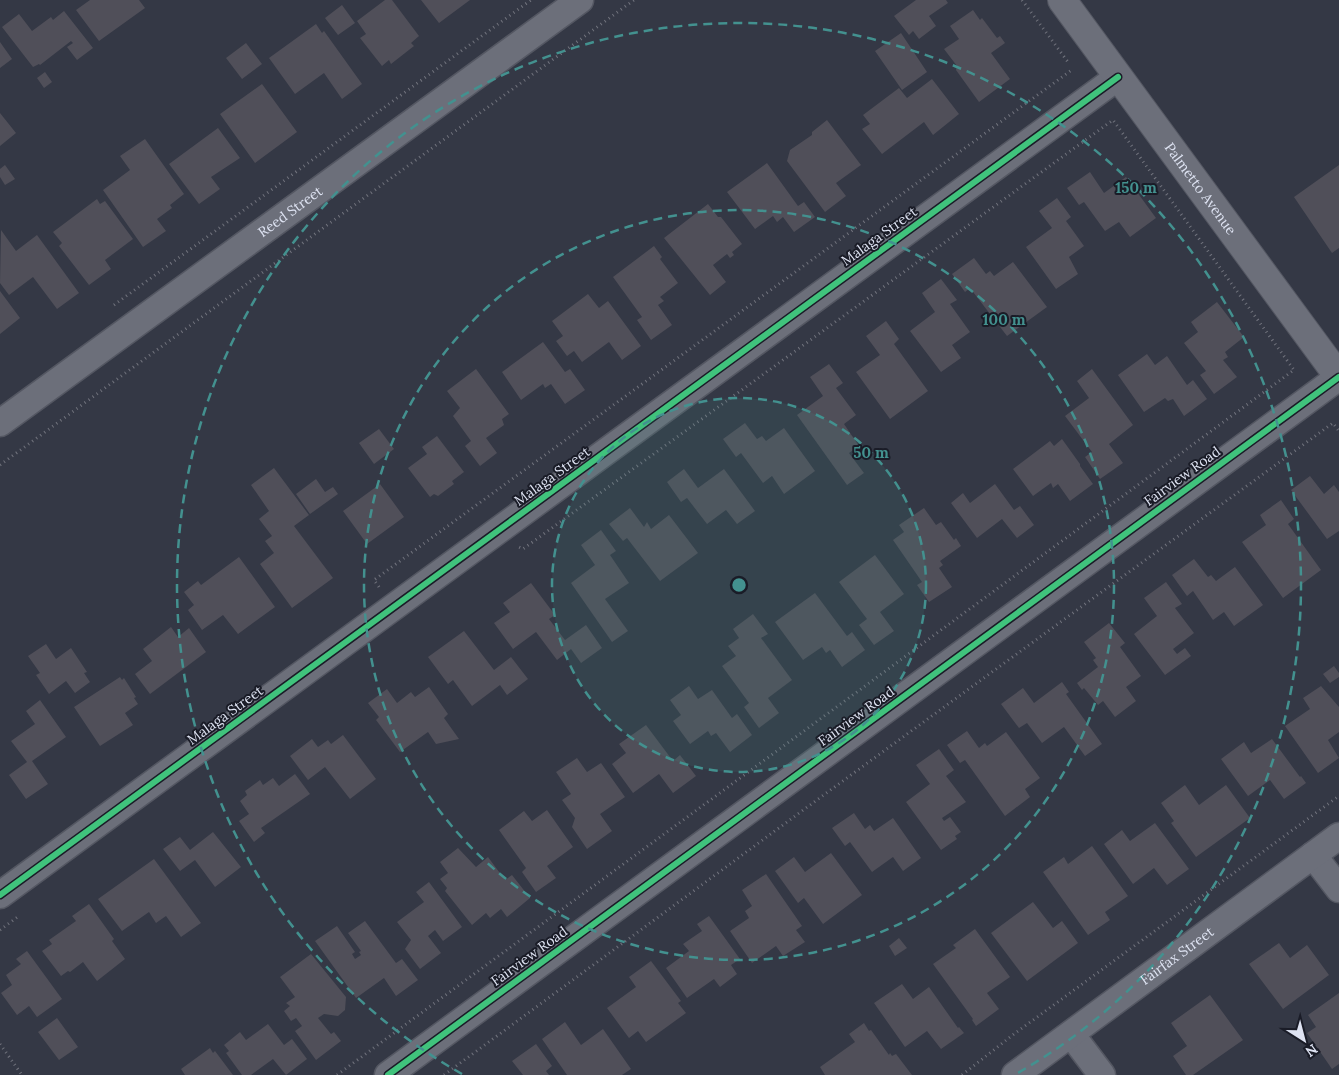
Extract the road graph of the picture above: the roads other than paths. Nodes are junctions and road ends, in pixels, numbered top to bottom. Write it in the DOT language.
graph roads {
  1 [pos="580,0"];
  2 [pos="1062,0"];
  3 [pos="1118,76"];
  4 [pos="1339,377"];
  5 [pos="0,423"];
  6 [pos="1339,836"];
  7 [pos="1314,855"];
  8 [pos="1339,889"];
  9 [pos="0,895"];
  10 [pos="1072,1034"];
  11 [pos="388,1075"];
  12 [pos="1015,1075"];
  13 [pos="1102,1075"];
  1 -- 5 [label="street, Reed Street"];
  2 -- 3 [label="street, Palmetto Avenue"];
  3 -- 4 [label="street, Palmetto Avenue"];
  3 -- 9 [label="street, Malaga Street"];
  4 -- 11 [label="street, Fairview Road"];
  6 -- 7 [label="street, Fairfax Street"];
  7 -- 8 [label="street"];
  7 -- 10 [label="street, Fairfax Street"];
  10 -- 12 [label="street, Fairfax Street"];
  10 -- 13 [label="street"];
}
